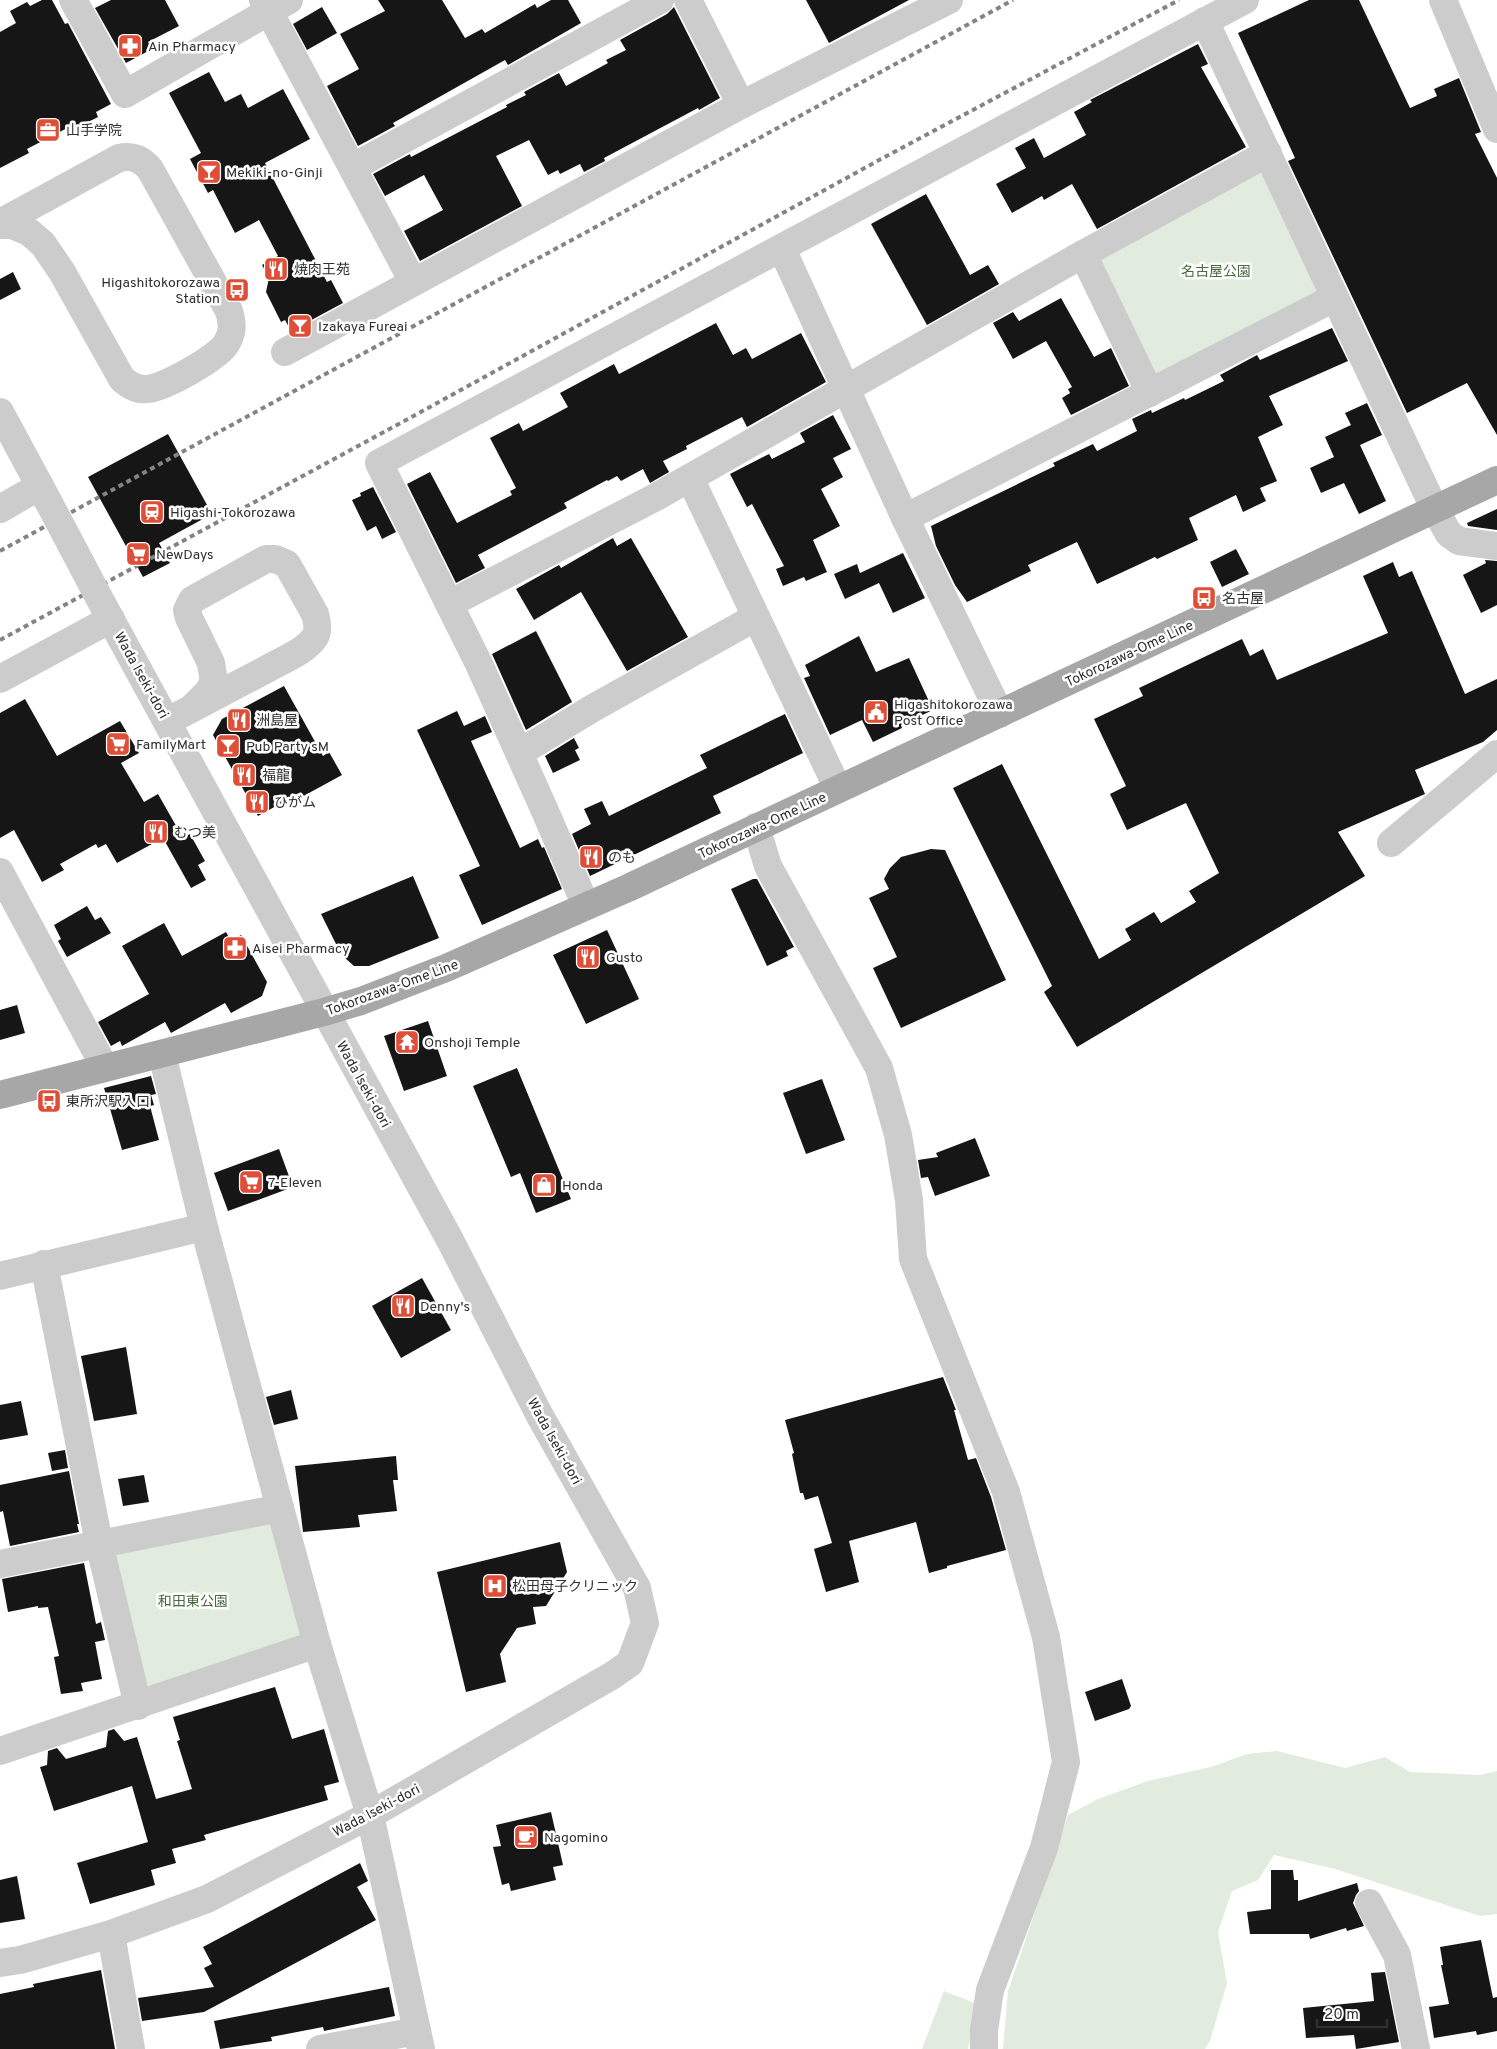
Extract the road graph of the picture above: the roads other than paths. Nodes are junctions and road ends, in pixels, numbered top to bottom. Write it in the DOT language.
graph roads {
  1 [pos="74,0"];
  2 [pos="660,0"];
  3 [pos="688,0"];
  4 [pos="949,0"];
  5 [pos="1245,0"];
  6 [pos="1443,0"];
  7 [pos="274,4"];
  8 [pos="1205,21"];
  9 [pos="741,105"];
  10 [pos="1497,129"];
  11 [pos="1268,153"];
  12 [pos="352,167"];
  13 [pos="0,224"];
  14 [pos="782,249"];
  15 [pos="1083,254"];
  16 [pos="413,282"];
  17 [pos="1334,298"];
  18 [pos="285,352"];
  19 [pos="845,389"];
  20 [pos="1150,393"];
  21 [pos="0,412"];
  22 [pos="690,478"];
  23 [pos="1497,480"];
  24 [pos="44,493"];
  25 [pos="0,509"];
  26 [pos="1435,510"];
  27 [pos="905,518"];
  28 [pos="1497,546"];
  29 [pos="449,604"];
  30 [pos="108,613"];
  31 [pos="756,617"];
  32 [pos="0,679"];
  33 [pos="1000,714"];
  34 [pos="179,715"];
  35 [pos="519,753"];
  36 [pos="1497,754"];
  37 [pos="838,789"];
  38 [pos="756,827"];
  39 [pos="1391,843"];
  40 [pos="3,883"];
  41 [pos="586,906"];
  42 [pos="324,1012"];
  43 [pos="162,1054"];
  44 [pos="105,1068"];
  45 [pos="0,1095"];
  46 [pos="204,1227"];
  47 [pos="44,1264"];
  48 [pos="0,1276"];
  49 [pos="280,1508"];
  50 [pos="99,1543"];
  51 [pos="0,1564"];
  52 [pos="318,1644"];
  53 [pos="138,1706"];
  54 [pos="0,1750"];
  55 [pos="370,1815"];
  56 [pos="1369,1903"];
  57 [pos="111,1934"];
  58 [pos="0,1963"];
  59 [pos="419,2040"];
  60 [pos="131,2049"];
  61 [pos="320,2049"];
  62 [pos="984,2049"];
  63 [pos="1416,2049"];
  1 -- 7 [label="street"];
  2 -- 12 [label="street"];
  3 -- 9 [label="street"];
  4 -- 9 [label="street"];
  5 -- 8 [label="street"];
  6 -- 10 [label="street"];
  7 -- 12 [label="street"];
  8 -- 11 [label="street"];
  8 -- 14 [label="street"];
  9 -- 16 [label="street"];
  11 -- 15 [label="street"];
  11 -- 17 [label="street"];
  12 -- 16 [label="street"];
  13 -- 13 [label="street"];
  14 -- 19 [label="street"];
  14 -- 29 [label="street"];
  15 -- 19 [label="street"];
  15 -- 20 [label="street"];
  16 -- 18 [label="street"];
  17 -- 20 [label="street"];
  17 -- 26 [label="street"];
  19 -- 22 [label="street"];
  19 -- 27 [label="street"];
  20 -- 27 [label="street"];
  21 -- 24 [label="street, Wada Iseki-dori"];
  22 -- 29 [label="street"];
  22 -- 31 [label="street"];
  23 -- 26 [label="main road, Tokorozawa-Ome Line"];
  24 -- 25 [label="street"];
  24 -- 30 [label="street, Wada Iseki-dori, bridge"];
  26 -- 28 [label="street"];
  26 -- 33 [label="main road, Tokorozawa-Ome Line"];
  27 -- 33 [label="street"];
  29 -- 35 [label="street"];
  30 -- 32 [label="street"];
  30 -- 34 [label="street, Wada Iseki-dori"];
  31 -- 35 [label="street"];
  31 -- 37 [label="street"];
  33 -- 37 [label="main road, Tokorozawa-Ome Line"];
  34 -- 34 [label="street"];
  34 -- 42 [label="street, Wada Iseki-dori"];
  35 -- 41 [label="street"];
  36 -- 39 [label="street"];
  37 -- 38 [label="main road, Tokorozawa-Ome Line"];
  38 -- 41 [label="main road, Tokorozawa-Ome Line"];
  38 -- 62 [label="street"];
  40 -- 44 [label="street"];
  41 -- 42 [label="main road, Tokorozawa-Ome Line"];
  42 -- 43 [label="main road, Tokorozawa-Ome Line"];
  42 -- 55 [label="street, Wada Iseki-dori"];
  43 -- 44 [label="main road, Tokorozawa-Ome Line"];
  43 -- 46 [label="street"];
  44 -- 45 [label="main road, Tokorozawa-Ome Line"];
  46 -- 47 [label="street"];
  46 -- 49 [label="street"];
  47 -- 48 [label="street"];
  47 -- 50 [label="street"];
  49 -- 50 [label="street"];
  49 -- 52 [label="street"];
  50 -- 51 [label="street"];
  50 -- 53 [label="street"];
  52 -- 53 [label="street"];
  52 -- 55 [label="street"];
  53 -- 54 [label="street"];
  55 -- 57 [label="street, Wada Iseki-dori"];
  55 -- 59 [label="street"];
  56 -- 63 [label="street"];
  57 -- 58 [label="street, Wada Iseki-dori"];
  57 -- 60 [label="street"];
  59 -- 61 [label="street"];
}
